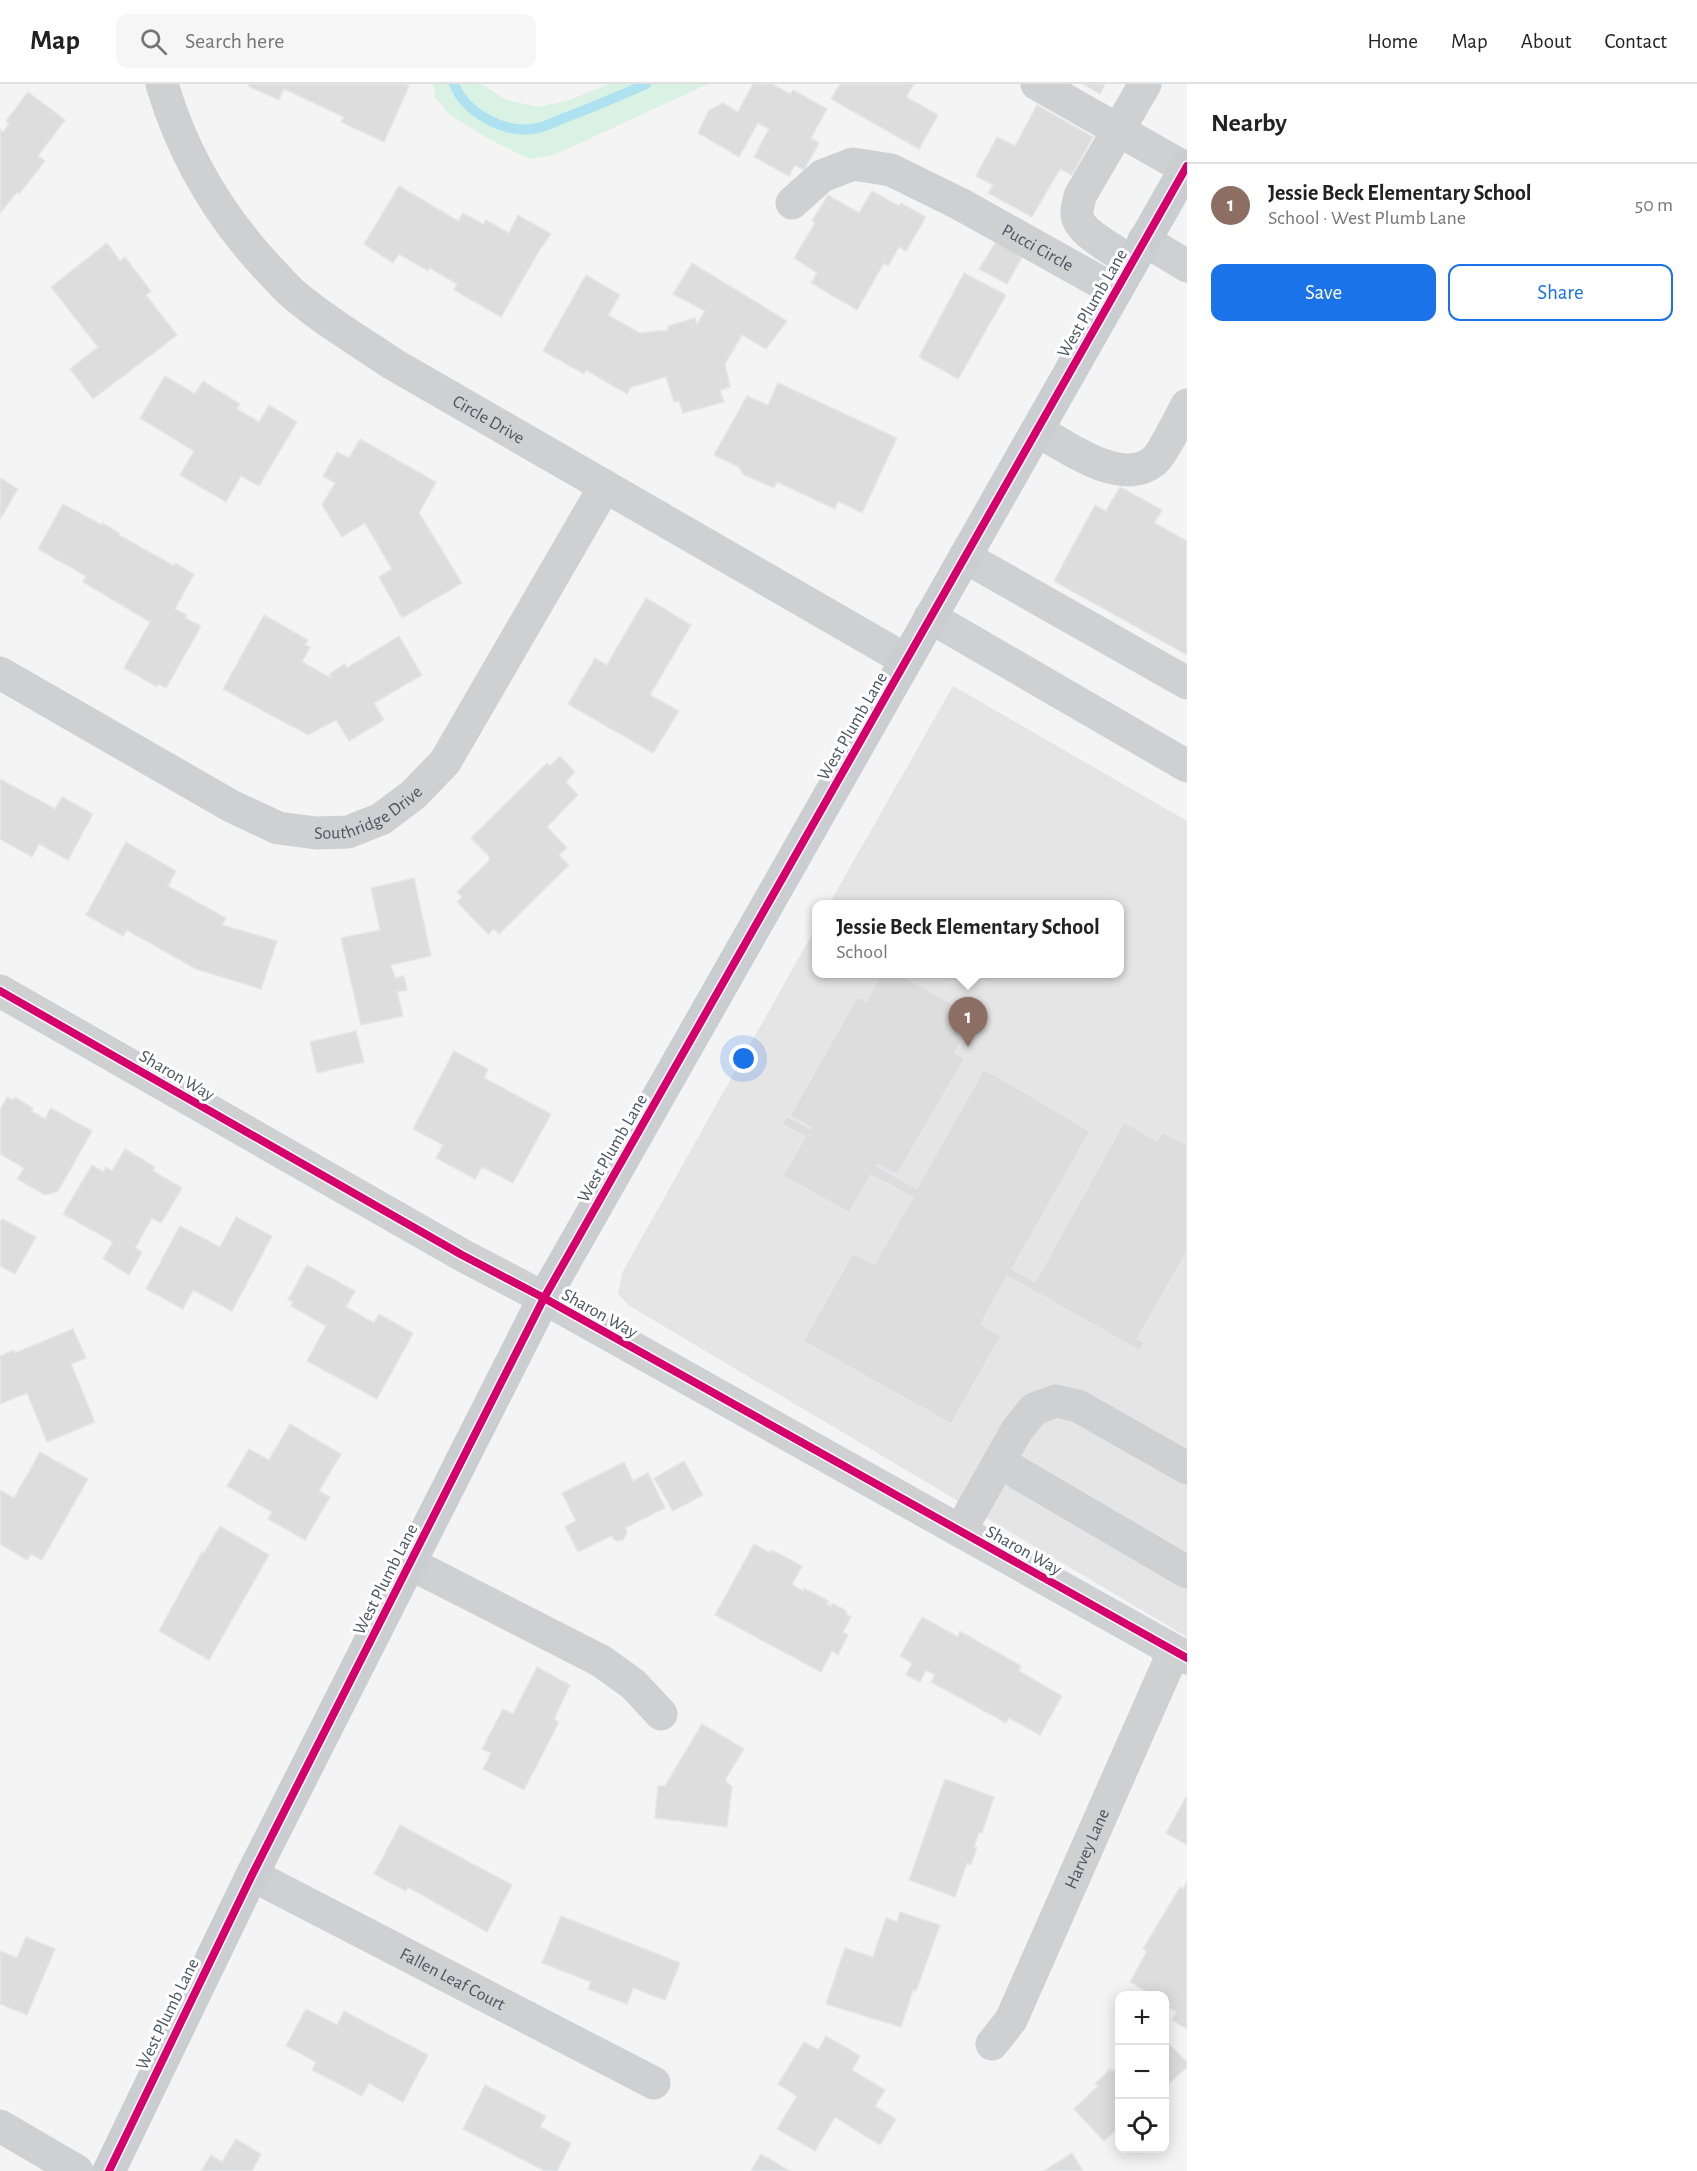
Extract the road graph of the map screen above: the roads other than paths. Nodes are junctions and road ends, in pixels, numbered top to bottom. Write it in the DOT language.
graph roads {
  1 [pos="162,84"];
  2 [pos="1037,84"];
  3 [pos="1145,84"];
  4 [pos="1118,129"];
  5 [pos="1186,167"];
  6 [pos="792,203"];
  7 [pos="1138,251"];
  8 [pos="1187,266"];
  9 [pos="1116,291"];
  10 [pos="1187,405"];
  11 [pos="1037,430"];
  12 [pos="605,486"];
  13 [pos="964,557"];
  14 [pos="930,617"];
  15 [pos="906,660"];
  16 [pos="0,673"];
  17 [pos="1187,683"];
  18 [pos="1187,766"];
  19 [pos="0,991"];
  20 [pos="544,1298"];
  21 [pos="999,1462"];
  22 [pos="1187,1468"];
  23 [pos="960,1531"];
  24 [pos="410,1563"];
  25 [pos="1187,1572"];
  26 [pos="1180,1654"];
  27 [pos="661,1714"];
  28 [pos="252,1875"];
  29 [pos="992,2044"];
  30 [pos="654,2084"];
  31 [pos="0,2126"];
  32 [pos="77,2171"];
  33 [pos="109,2171"];
  1 -- 12 [label="street, Circle Drive"];
  2 -- 4 [label="street"];
  3 -- 4 [label="street"];
  4 -- 5 [label="street"];
  4 -- 7 [label="street"];
  5 -- 7 [label="main road, West Plumb Lane"];
  6 -- 9 [label="street, Pucci Circle"];
  7 -- 8 [label="street"];
  7 -- 9 [label="main road, West Plumb Lane"];
  9 -- 11 [label="main road, West Plumb Lane"];
  10 -- 11 [label="street"];
  11 -- 13 [label="main road, West Plumb Lane"];
  12 -- 15 [label="street, Circle Drive"];
  12 -- 16 [label="street, Southridge Drive"];
  13 -- 14 [label="main road, West Plumb Lane"];
  13 -- 17 [label="street"];
  14 -- 15 [label="main road, West Plumb Lane"];
  14 -- 18 [label="street"];
  15 -- 20 [label="main road, West Plumb Lane"];
  19 -- 20 [label="street, Sharon Way"];
  20 -- 23 [label="street, Sharon Way"];
  20 -- 24 [label="main road, West Plumb Lane"];
  21 -- 22 [label="street"];
  21 -- 23 [label="street"];
  21 -- 25 [label="street"];
  23 -- 26 [label="street, Sharon Way"];
  24 -- 27 [label="street"];
  24 -- 28 [label="main road, West Plumb Lane"];
  26 -- 29 [label="street, Harvey Lane"];
  28 -- 30 [label="street, Fallen Leaf Court"];
  28 -- 33 [label="main road, West Plumb Lane"];
  31 -- 32 [label="street"];
}
